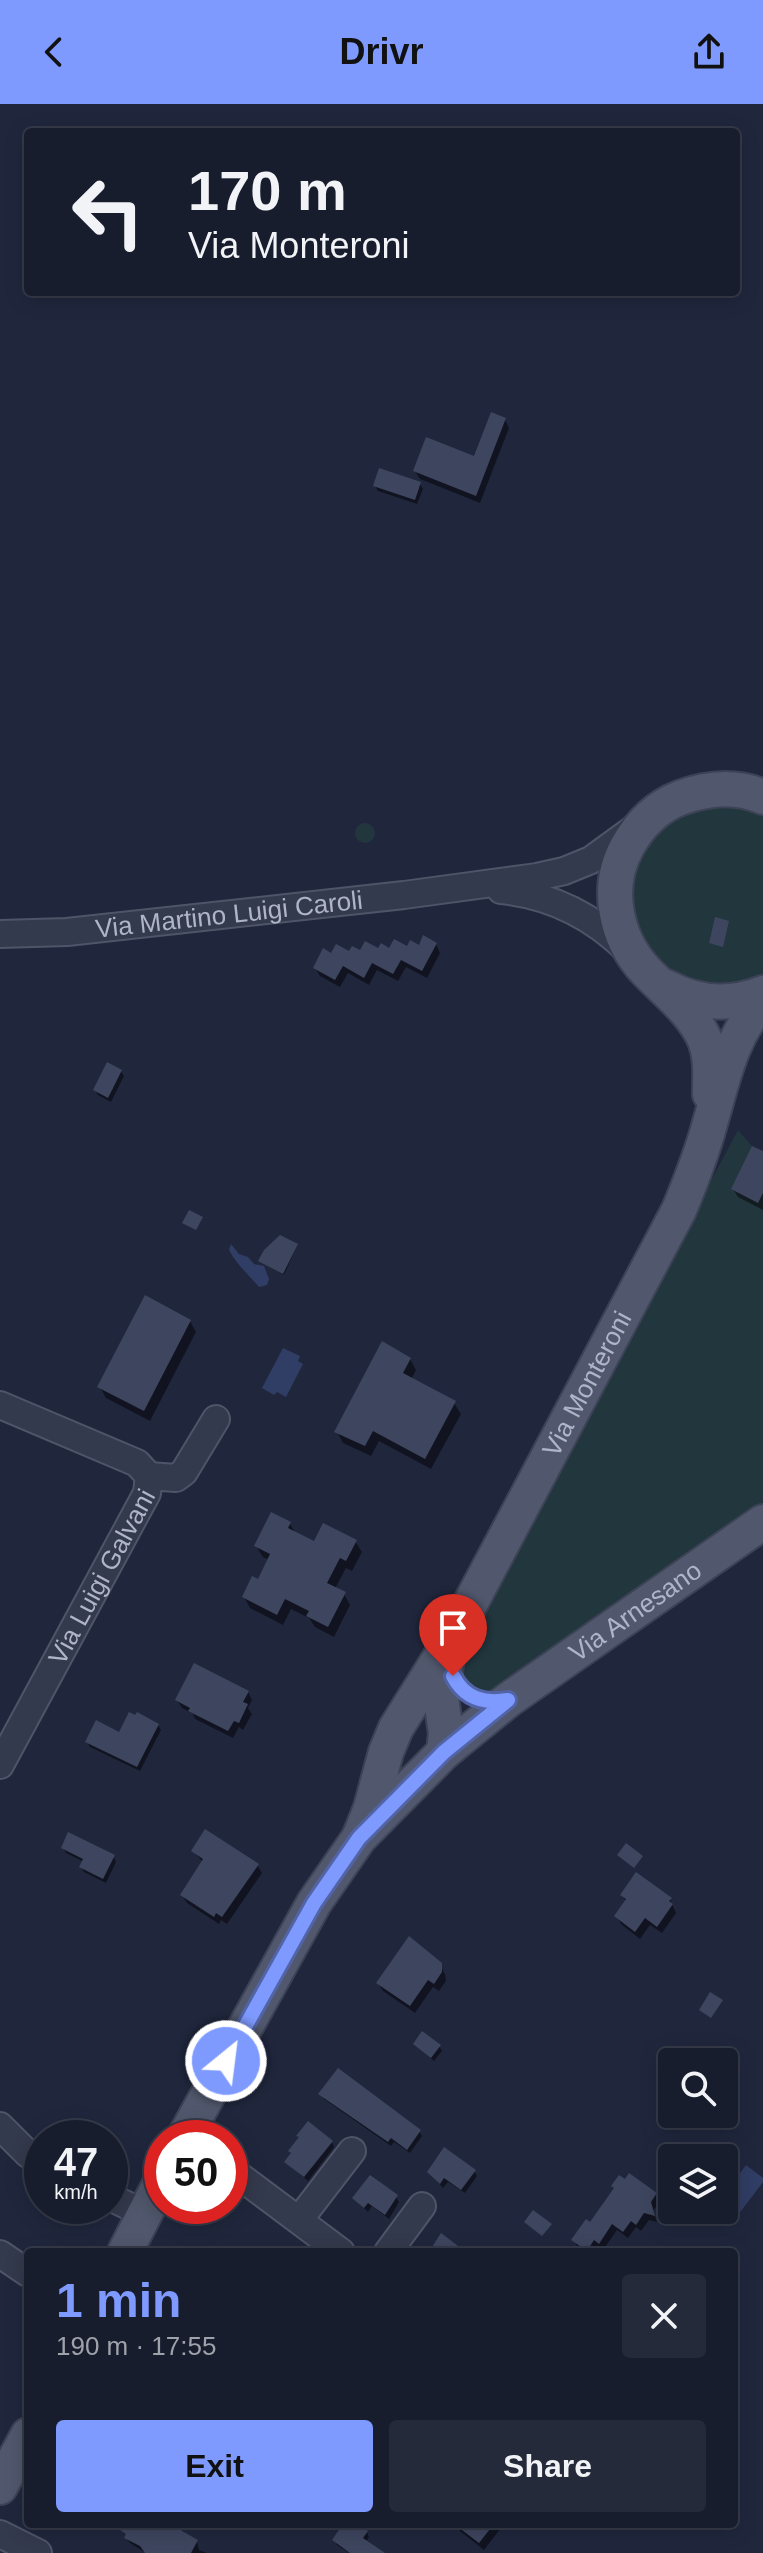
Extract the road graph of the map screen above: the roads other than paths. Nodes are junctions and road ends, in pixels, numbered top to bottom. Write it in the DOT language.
graph roads {
  1 [pos="763,773"];
  2 [pos="706,790"];
  3 [pos="763,797"];
  4 [pos="653,814"];
  5 [pos="457,888"];
  6 [pos="0,934"];
  7 [pos="634,956"];
  8 [pos="662,984"];
  9 [pos="763,993"];
  10 [pos="763,1000"];
  11 [pos="711,1123"];
  12 [pos="0,1405"];
  13 [pos="216,1419"];
  14 [pos="149,1476"];
  15 [pos="763,1522"];
  16 [pos="449,1647"];
  17 [pos="508,1700"];
  18 [pos="411,1702"];
  19 [pos="444,1752"];
  20 [pos="0,1765"];
  21 [pos="359,1838"];
  22 [pos="195,2120"];
  23 [pos="0,2126"];
  24 [pos="24,2150"];
  25 [pos="352,2151"];
  26 [pos="248,2182"];
  27 [pos="422,2206"];
  28 [pos="144,2216"];
  29 [pos="299,2220"];
  30 [pos="127,2248"];
  31 [pos="336,2248"];
  32 [pos="391,2248"];
  33 [pos="0,2254"];
  34 [pos="24,2270"];
  35 [pos="24,2442"];
  36 [pos="0,2487"];
  37 [pos="0,2534"];
  38 [pos="38,2553"];
  1 -- 2 [label="main road"];
  2 -- 3 [label="main road, Via Monteroni"];
  2 -- 4 [label="main road, Via Monteroni"];
  4 -- 5 [label="street, Via Martino Luigi Caroli"];
  4 -- 7 [label="main road, Via Monteroni"];
  5 -- 6 [label="street, Via Martino Luigi Caroli"];
  5 -- 7 [label="street, Via Martino Luigi Caroli"];
  7 -- 8 [label="main road, Via Monteroni"];
  8 -- 9 [label="main road, Via Monteroni"];
  8 -- 11 [label="main road, Via Monteroni"];
  10 -- 11 [label="main road, Via Monteroni"];
  11 -- 16 [label="main road, Via Monteroni"];
  12 -- 14 [label="street"];
  13 -- 14 [label="street, Via Luigi Galvani"];
  14 -- 20 [label="street, Via Luigi Galvani"];
  15 -- 17 [label="main road, Via Arnesano"];
  16 -- 17 [label="main road"];
  16 -- 18 [label="main road, Via Monteroni"];
  16 -- 19 [label="main road, Via Monteroni"];
  17 -- 19 [label="main road, Via Monteroni"];
  18 -- 19 [label="main road"];
  18 -- 21 [label="main road, Via Monteroni"];
  19 -- 21 [label="main road, Via Monteroni"];
  21 -- 22 [label="main road, Via Monteroni"];
  23 -- 24 [label="street"];
  25 -- 29 [label="street"];
  26 -- 29 [label="street"];
  27 -- 32 [label="street"];
  28 -- 30 [label="main road"];
  29 -- 31 [label="street"];
  33 -- 34 [label="street"];
  35 -- 36 [label="main road"];
  37 -- 38 [label="street"];
}
